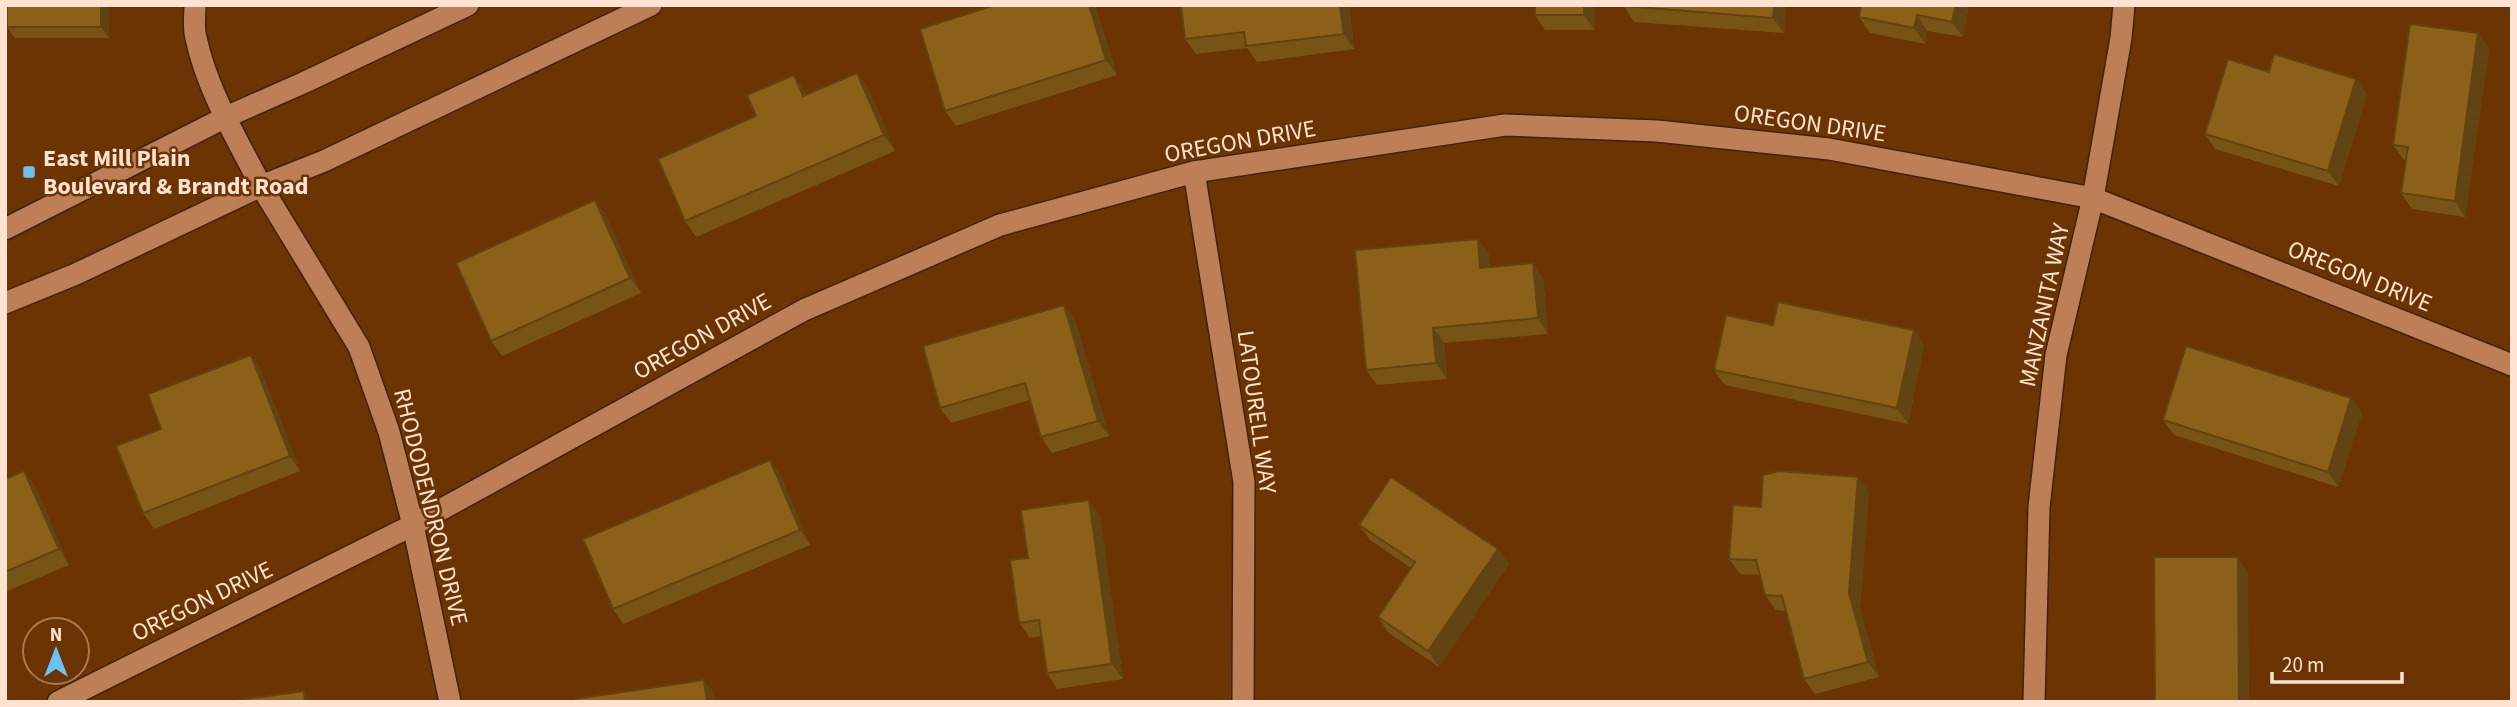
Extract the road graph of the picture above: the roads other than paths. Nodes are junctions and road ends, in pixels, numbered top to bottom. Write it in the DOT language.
graph roads {
  1 [pos="195,5"];
  2 [pos="468,5"];
  3 [pos="651,5"];
  4 [pos="2124,5"];
  5 [pos="226,117"];
  6 [pos="1194,172"];
  7 [pos="261,186"];
  8 [pos="2093,198"];
  9 [pos="5,229"];
  10 [pos="5,303"];
  11 [pos="2512,365"];
  12 [pos="413,525"];
  13 [pos="58,702"];
  14 [pos="450,702"];
  15 [pos="1243,702"];
  16 [pos="2034,702"];
  1 -- 5 [label="street, RHODODENDRON DRIVE"];
  2 -- 5 [label="street"];
  3 -- 7 [label="street"];
  4 -- 8 [label="street, MANZANITA WAY"];
  5 -- 7 [label="street, RHODODENDRON DRIVE"];
  5 -- 9 [label="street"];
  6 -- 8 [label="street, OREGON DRIVE"];
  6 -- 12 [label="street, OREGON DRIVE"];
  6 -- 15 [label="street, LATOURELL WAY"];
  7 -- 10 [label="street"];
  7 -- 12 [label="street, RHODODENDRON DRIVE"];
  8 -- 11 [label="street, OREGON DRIVE"];
  8 -- 16 [label="street, MANZANITA WAY"];
  12 -- 13 [label="street, OREGON DRIVE"];
  12 -- 14 [label="street, RHODODENDRON DRIVE"];
}
